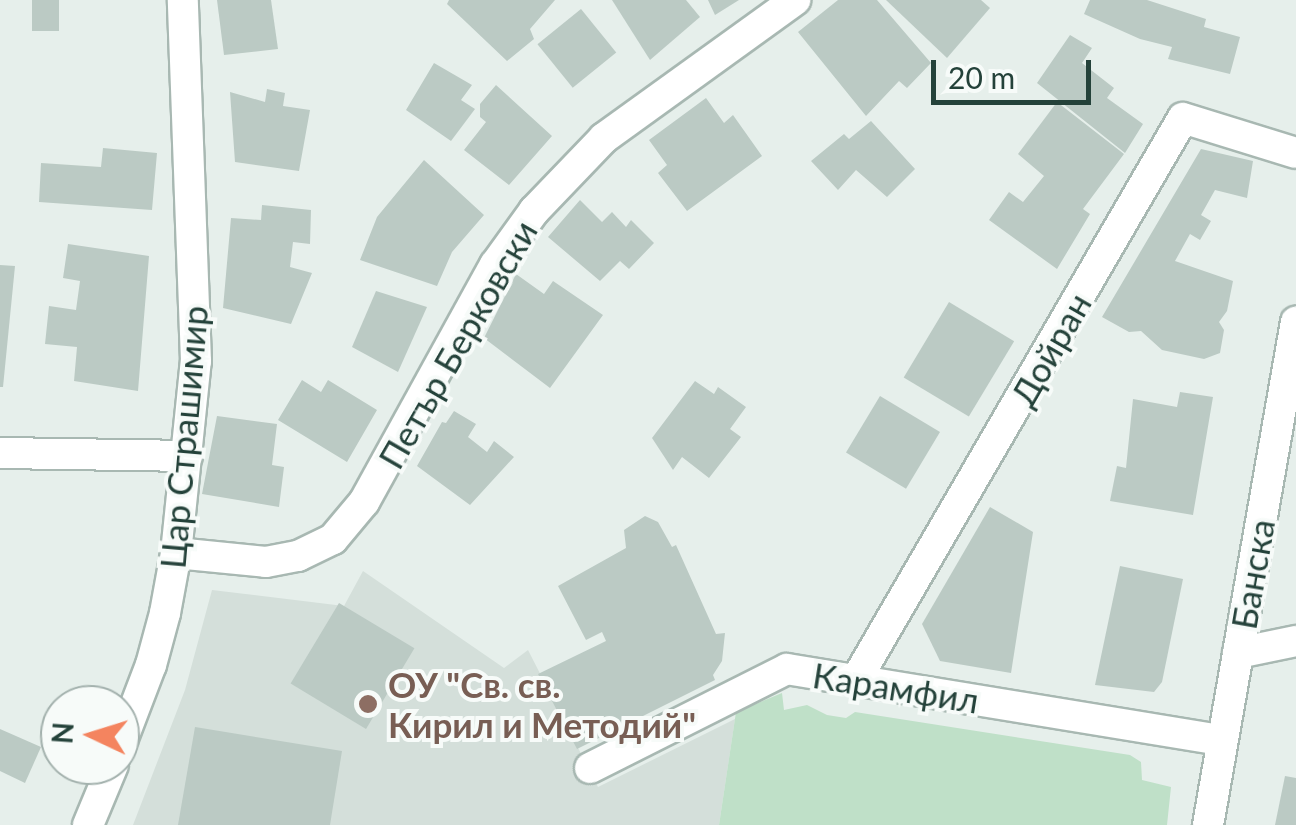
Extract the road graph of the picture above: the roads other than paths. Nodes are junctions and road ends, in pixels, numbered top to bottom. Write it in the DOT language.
graph roads {
  1 [pos="183,0"];
  2 [pos="795,0"];
  3 [pos="1296,153"];
  4 [pos="1296,322"];
  5 [pos="0,453"];
  6 [pos="187,456"];
  7 [pos="187,554"];
  8 [pos="1296,641"];
  9 [pos="1238,653"];
  10 [pos="856,680"];
  11 [pos="140,693"];
  12 [pos="1222,740"];
  13 [pos="590,768"];
  14 [pos="105,785"];
  15 [pos="88,825"];
  16 [pos="1208,825"];
  1 -- 6 [label="street, Цар Страшимир"];
  2 -- 7 [label="street, Петър Берковски"];
  3 -- 10 [label="street, Дойран"];
  4 -- 9 [label="street, Банска"];
  5 -- 6 [label="street"];
  6 -- 7 [label="street, Цар Страшимир"];
  7 -- 11 [label="street, Цар Страшимир"];
  8 -- 9 [label="street"];
  9 -- 12 [label="street, Банска"];
  10 -- 12 [label="street, Карамфил"];
  10 -- 13 [label="street, Карамфил"];
  12 -- 16 [label="street, Банска"];
  14 -- 15 [label="street"];
}
